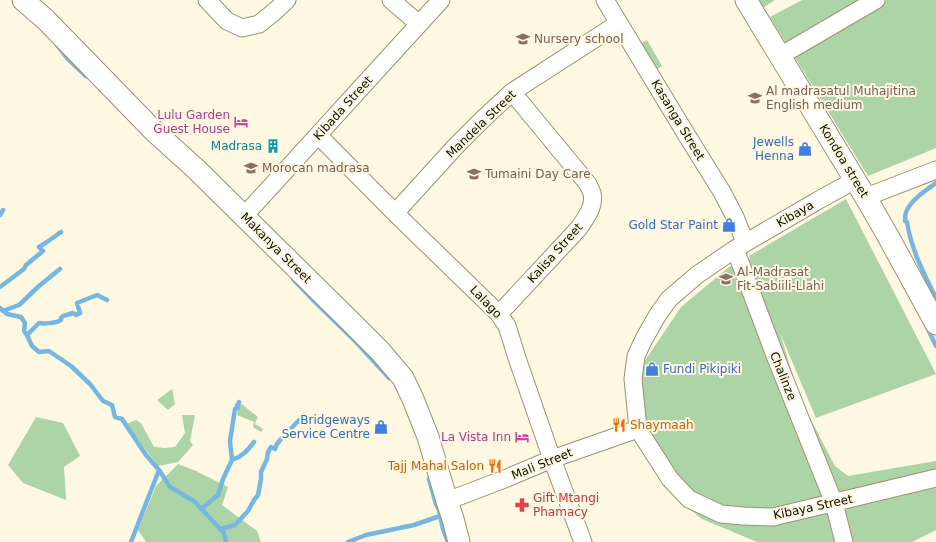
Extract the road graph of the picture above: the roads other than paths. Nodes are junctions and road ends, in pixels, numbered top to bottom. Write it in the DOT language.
graph roads {
  1 [pos="23,0"];
  2 [pos="207,0"];
  3 [pos="287,0"];
  4 [pos="391,0"];
  5 [pos="442,0"];
  6 [pos="605,0"];
  7 [pos="746,0"];
  8 [pos="876,0"];
  9 [pos="619,23"];
  10 [pos="419,24"];
  11 [pos="780,56"];
  12 [pos="512,92"];
  13 [pos="318,135"];
  14 [pos="936,170"];
  15 [pos="861,189"];
  16 [pos="395,213"];
  17 [pos="244,216"];
  18 [pos="740,245"];
  19 [pos="499,314"];
  20 [pos="936,324"];
  21 [pos="638,429"];
  22 [pos="552,460"];
  23 [pos="936,478"];
  24 [pos="447,501"];
  25 [pos="834,503"];
  26 [pos="459,542"];
  27 [pos="583,542"];
  28 [pos="844,542"];
  1 -- 17 [label="street, Makanya Street"];
  2 -- 3 [label="street"];
  4 -- 10 [label="street"];
  5 -- 10 [label="street, Kibada Street"];
  6 -- 9 [label="street, Kasanga Street"];
  7 -- 11 [label="street, Kondoa street"];
  8 -- 11 [label="street"];
  9 -- 12 [label="street, Mandela Street"];
  9 -- 18 [label="street, Kasanga Street"];
  10 -- 13 [label="street, Kibada Street"];
  11 -- 15 [label="street, Kondoa street"];
  12 -- 16 [label="street, Mandela Street"];
  12 -- 19 [label="street, Kalisa Street"];
  13 -- 16 [label="street, Lalago"];
  13 -- 17 [label="street, Kibada Street"];
  14 -- 15 [label="street, Kibaya"];
  15 -- 18 [label="street, Kibaya"];
  15 -- 20 [label="street, Kondoa street"];
  16 -- 19 [label="street, Lalago"];
  17 -- 24 [label="street, Makanya Street"];
  18 -- 21 [label="street, Kibaya Street"];
  18 -- 25 [label="street, Chalinze"];
  19 -- 22 [label="street, Lalago"];
  21 -- 22 [label="street, Mali Street"];
  21 -- 25 [label="street, Kibaya Street"];
  22 -- 24 [label="street, Mali Street"];
  22 -- 27 [label="street, Lalago"];
  23 -- 25 [label="street, Kibaya Street"];
  24 -- 26 [label="street, Makanya Street"];
  25 -- 28 [label="street, Chalinze"];
}
